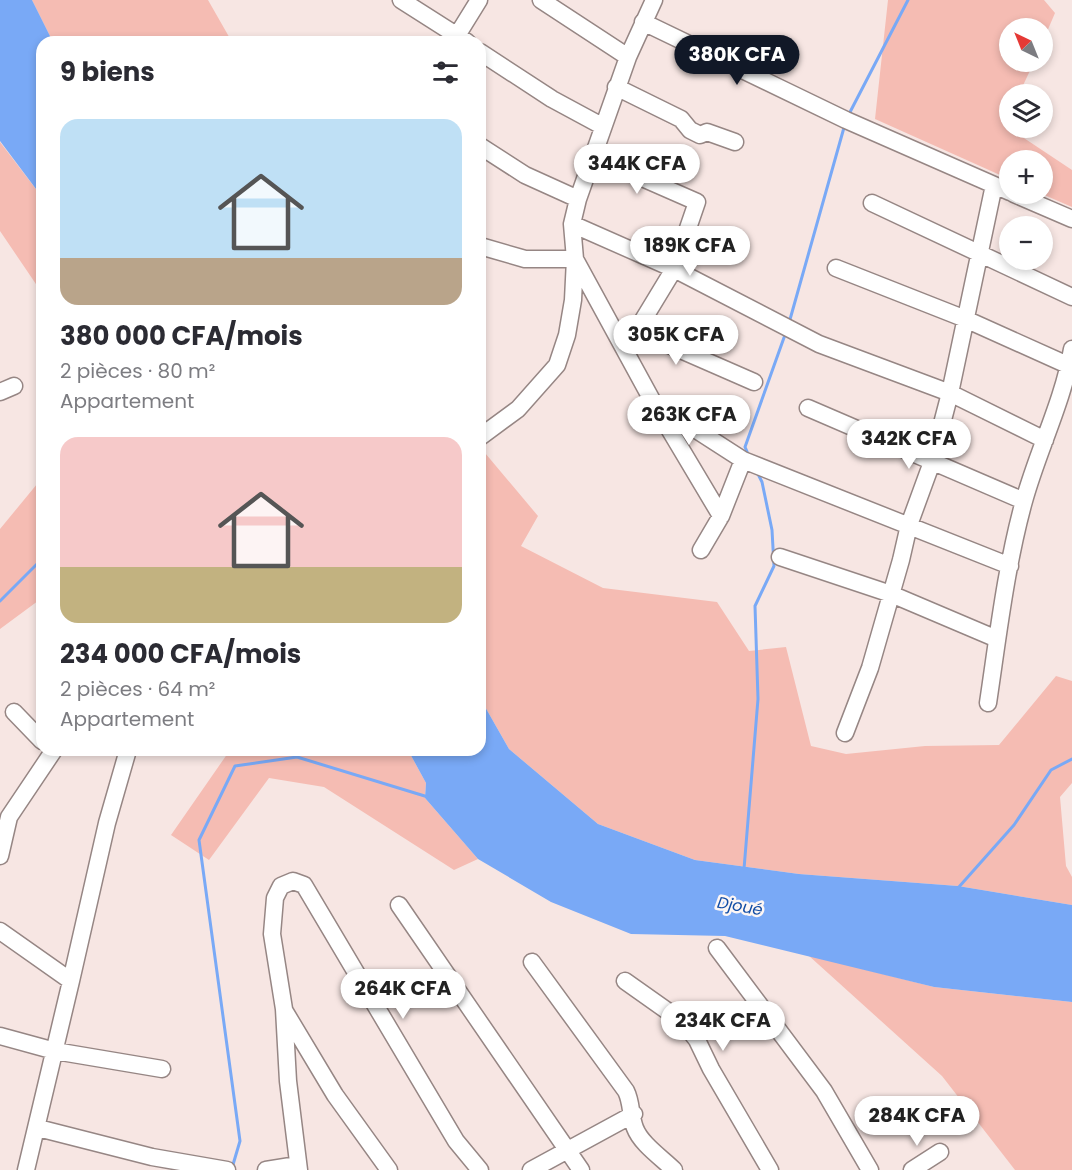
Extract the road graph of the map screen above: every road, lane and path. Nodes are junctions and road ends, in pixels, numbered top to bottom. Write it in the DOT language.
graph roads {
  1 [pos="401,0"];
  2 [pos="479,0"];
  3 [pos="541,0"];
  4 [pos="654,0"];
  5 [pos="643,22"];
  6 [pos="453,36"];
  7 [pos="461,36"];
  8 [pos="486,56"];
  9 [pos="628,57"];
  10 [pos="616,87"];
  11 [pos="602,126"];
  12 [pos="735,142"];
  13 [pos="486,150"];
  14 [pos="592,156"];
  15 [pos="999,187"];
  16 [pos="999,196"];
  17 [pos="578,199"];
  18 [pos="872,203"];
  19 [pos="1037,204"];
  20 [pos="1072,219"];
  21 [pos="572,224"];
  22 [pos="486,248"];
  23 [pos="979,253"];
  24 [pos="575,259"];
  25 [pos="836,268"];
  26 [pos="674,270"];
  27 [pos="1072,297"];
  28 [pos="963,318"];
  29 [pos="610,321"];
  30 [pos="637,330"];
  31 [pos="1072,349"];
  32 [pos="1071,367"];
  33 [pos="754,382"];
  34 [pos="950,393"];
  35 [pos="653,402"];
  36 [pos="808,408"];
  37 [pos="486,433"];
  38 [pos="1045,440"];
  39 [pos="743,460"];
  40 [pos="932,462"];
  41 [pos="1024,501"];
  42 [pos="722,516"];
  43 [pos="909,525"];
  44 [pos="700,550"];
  45 [pos="780,557"];
  46 [pos="1010,566"];
  47 [pos="891,594"];
  48 [pos="997,639"];
  49 [pos="988,703"];
  50 [pos="14,712"];
  51 [pos="36,734"];
  52 [pos="845,734"];
  53 [pos="44,756"];
  54 [pos="126,756"];
  55 [pos="4,814"];
  56 [pos="0,856"];
  57 [pos="399,905"];
  58 [pos="0,932"];
  59 [pos="717,948"];
  60 [pos="532,962"];
  61 [pos="71,981"];
  62 [pos="625,981"];
  63 [pos="284,1009"];
  64 [pos="0,1036"];
  65 [pos="55,1051"];
  66 [pos="162,1069"];
  67 [pos="634,1114"];
  68 [pos="38,1128"];
  69 [pos="568,1149"];
  70 [pos="940,1152"];
  71 [pos="151,1164"];
  72 [pos="298,1167"];
  73 [pos="26,1170"];
  74 [pos="227,1170"];
  75 [pos="266,1170"];
  76 [pos="389,1170"];
  77 [pos="480,1170"];
  78 [pos="531,1170"];
  79 [pos="581,1170"];
  80 [pos="674,1170"];
  81 [pos="770,1170"];
  82 [pos="870,1170"];
  83 [pos="912,1170"];
  1 -- 6 [label="street"];
  2 -- 7 [label="street"];
  3 -- 9 [label="street"];
  4 -- 5 [label="street"];
  5 -- 9 [label="street"];
  5 -- 15 [label="street"];
  8 -- 11 [label="street"];
  9 -- 10 [label="street"];
  10 -- 11 [label="street"];
  10 -- 12 [label="street"];
  11 -- 14 [label="street"];
  13 -- 17 [label="street"];
  14 -- 17 [label="street"];
  14 -- 26 [label="street"];
  16 -- 23 [label="street"];
  17 -- 21 [label="street"];
  18 -- 23 [label="street"];
  19 -- 20 [label="street"];
  21 -- 24 [label="street"];
  21 -- 26 [label="street"];
  22 -- 24 [label="street"];
  23 -- 27 [label="street"];
  23 -- 28 [label="street"];
  24 -- 29 [label="street"];
  24 -- 37 [label="street"];
  25 -- 28 [label="street"];
  26 -- 30 [label="street"];
  26 -- 34 [label="street"];
  28 -- 32 [label="street"];
  28 -- 34 [label="street"];
  29 -- 30 [label="street"];
  29 -- 35 [label="street"];
  30 -- 33 [label="street"];
  31 -- 32 [label="street"];
  32 -- 38 [label="street"];
  34 -- 38 [label="street"];
  34 -- 40 [label="street"];
  35 -- 39 [label="street"];
  35 -- 42 [label="street"];
  36 -- 40 [label="street"];
  38 -- 41 [label="street"];
  39 -- 42 [label="street"];
  39 -- 43 [label="street"];
  40 -- 41 [label="street"];
  40 -- 43 [label="street"];
  41 -- 46 [label="street"];
  42 -- 44 [label="street"];
  43 -- 46 [label="street"];
  43 -- 47 [label="street"];
  45 -- 47 [label="street"];
  46 -- 48 [label="street"];
  47 -- 48 [label="street"];
  47 -- 52 [label="street"];
  48 -- 49 [label="street"];
  50 -- 51 [label="street"];
  53 -- 55 [label="street"];
  54 -- 61 [label="street"];
  55 -- 56 [label="street"];
  57 -- 69 [label="street"];
  58 -- 61 [label="street"];
  59 -- 82 [label="street"];
  60 -- 67 [label="street"];
  61 -- 65 [label="street"];
  62 -- 81 [label="street"];
  63 -- 72 [label="street"];
  63 -- 76 [label="street"];
  63 -- 77 [label="street"];
  64 -- 65 [label="street"];
  65 -- 66 [label="street"];
  65 -- 68 [label="street"];
  67 -- 69 [label="street"];
  67 -- 80 [label="street"];
  68 -- 71 [label="street"];
  68 -- 73 [label="street"];
  69 -- 78 [label="street"];
  69 -- 79 [label="street"];
  70 -- 83 [label="street"];
  71 -- 74 [label="street"];
  72 -- 75 [label="street"];
}
